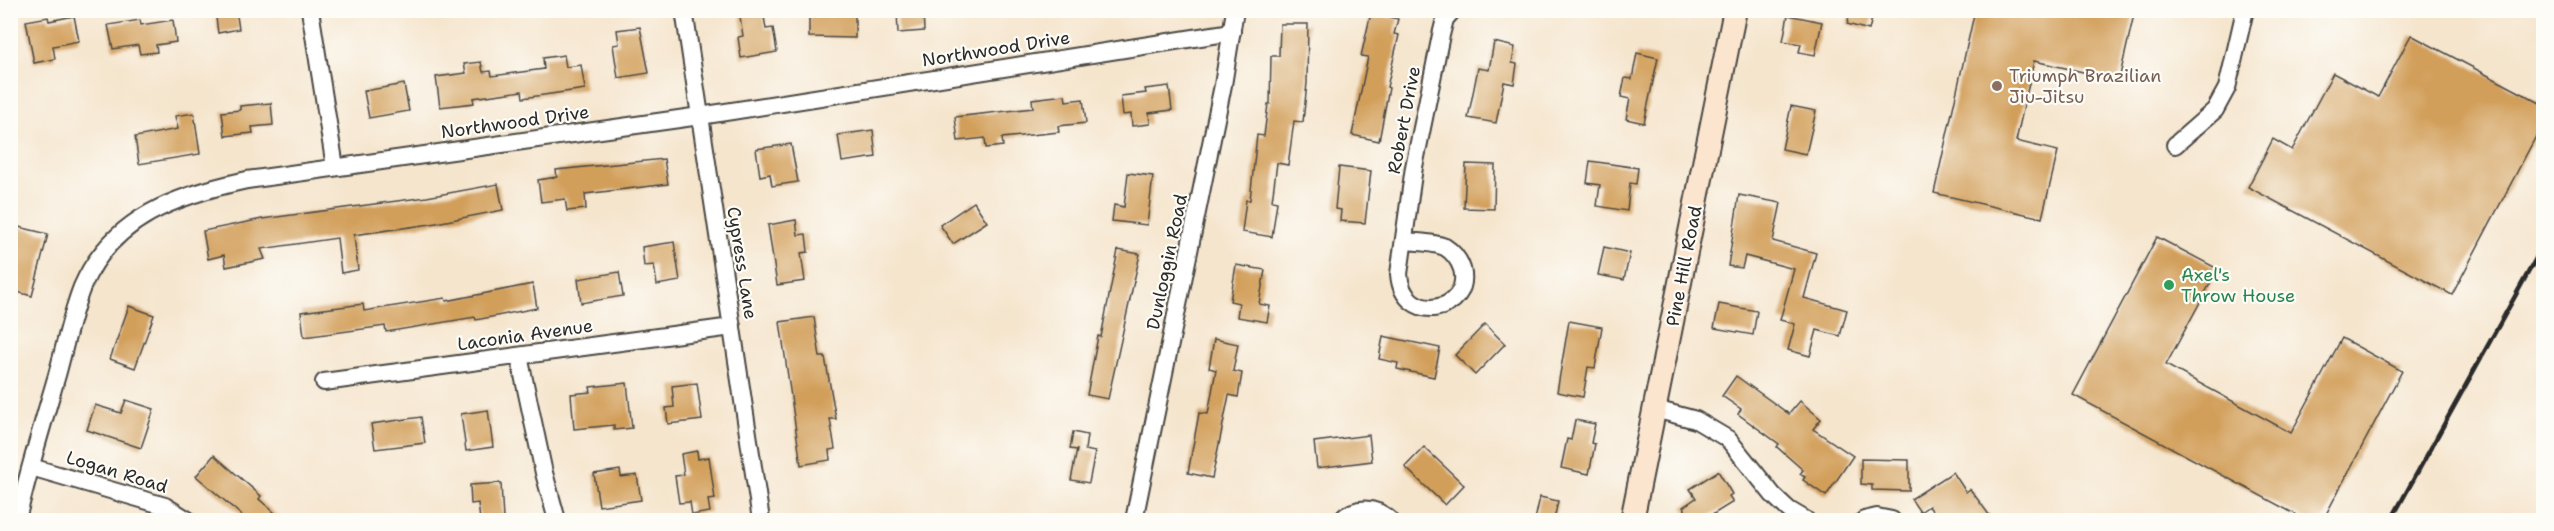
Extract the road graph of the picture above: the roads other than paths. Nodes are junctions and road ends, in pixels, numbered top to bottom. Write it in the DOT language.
graph roads {
  1 [pos="310,10"];
  2 [pos="684,10"];
  3 [pos="1235,10"];
  4 [pos="1453,10"];
  5 [pos="1735,10"];
  6 [pos="2245,10"];
  7 [pos="1232,32"];
  8 [pos="700,116"];
  9 [pos="2175,145"];
  10 [pos="335,167"];
  11 [pos="1404,241"];
  12 [pos="732,327"];
  13 [pos="519,356"];
  14 [pos="324,382"];
  15 [pos="1655,410"];
  16 [pos="31,467"];
  17 [pos="17,520"];
  18 [pos="188,520"];
  19 [pos="557,520"];
  20 [pos="761,520"];
  21 [pos="1134,520"];
  22 [pos="1341,520"];
  23 [pos="1390,520"];
  24 [pos="1632,520"];
  25 [pos="1806,520"];
  26 [pos="1864,520"];
  27 [pos="1892,520"];
  1 -- 10 [label="street"];
  2 -- 8 [label="street, Cypress Lane"];
  3 -- 7 [label="street, Dunloggin Road"];
  4 -- 11 [label="street, Robert Drive"];
  5 -- 15 [label="street, Pine Hill Road"];
  6 -- 9 [label="street"];
  7 -- 8 [label="street, Northwood Drive"];
  7 -- 21 [label="street, Dunloggin Road"];
  8 -- 10 [label="street, Northwood Drive"];
  8 -- 12 [label="street, Cypress Lane"];
  10 -- 16 [label="street, Northwood Drive"];
  11 -- 11 [label="street, Robert Drive"];
  12 -- 13 [label="street, Laconia Avenue"];
  12 -- 20 [label="street, Cypress Lane"];
  13 -- 14 [label="street, Laconia Avenue"];
  13 -- 19 [label="street"];
  15 -- 24 [label="street, Pine Hill Road"];
  15 -- 25 [label="street"];
  16 -- 17 [label="street, Northwood Drive"];
  16 -- 18 [label="street, Logan Road"];
  22 -- 23 [label="street"];
  26 -- 27 [label="street"];
}
